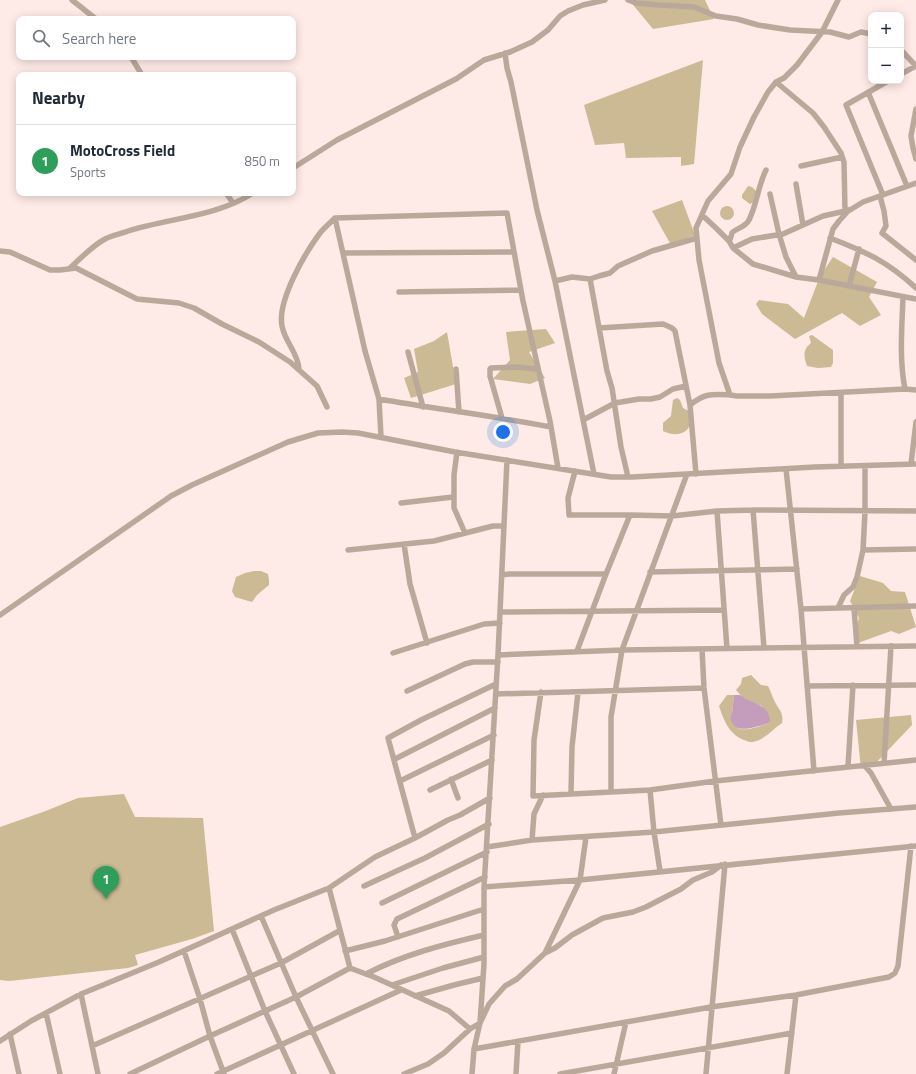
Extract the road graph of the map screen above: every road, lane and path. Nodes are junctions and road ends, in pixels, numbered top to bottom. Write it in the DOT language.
graph roads {
  1 [pos="72,0"];
  2 [pos="605,0"];
  3 [pos="628,0"];
  4 [pos="838,0"];
  5 [pos="92,16"];
  6 [pos="822,32"];
  7 [pos="868,33"];
  8 [pos="505,53"];
  9 [pos="904,53"];
  10 [pos="133,60"];
  11 [pos="916,66"];
  12 [pos="140,72"];
  13 [pos="904,72"];
  14 [pos="776,82"];
  15 [pos="883,84"];
  16 [pos="868,92"];
  17 [pos="916,109"];
  18 [pos="842,157"];
  19 [pos="916,159"];
  20 [pos="296,166"];
  21 [pos="801,166"];
  22 [pos="766,170"];
  23 [pos="916,183"];
  24 [pos="796,184"];
  25 [pos="907,186"];
  26 [pos="770,194"];
  27 [pos="881,195"];
  28 [pos="228,196"];
  29 [pos="247,196"];
  30 [pos="233,203"];
  31 [pos="847,210"];
  32 [pos="702,215"];
  33 [pos="335,218"];
  34 [pos="803,224"];
  35 [pos="779,234"];
  36 [pos="697,238"];
  37 [pos="830,238"];
  38 [pos="729,242"];
  39 [pos="733,248"];
  40 [pos="859,249"];
  41 [pos="0,250"];
  42 [pos="514,252"];
  43 [pos="343,253"];
  44 [pos="916,260"];
  45 [pos="70,268"];
  46 [pos="796,277"];
  47 [pos="590,278"];
  48 [pos="818,280"];
  49 [pos="555,281"];
  50 [pos="849,286"];
  51 [pos="916,288"];
  52 [pos="521,290"];
  53 [pos="399,292"];
  54 [pos="903,297"];
  55 [pos="916,299"];
  56 [pos="599,328"];
  57 [pos="408,352"];
  58 [pos="298,369"];
  59 [pos="456,369"];
  60 [pos="538,369"];
  61 [pos="686,386"];
  62 [pos="905,389"];
  63 [pos="916,390"];
  64 [pos="841,393"];
  65 [pos="730,395"];
  66 [pos="379,399"];
  67 [pos="615,403"];
  68 [pos="690,405"];
  69 [pos="327,407"];
  70 [pos="423,407"];
  71 [pos="460,412"];
  72 [pos="502,418"];
  73 [pos="583,420"];
  74 [pos="916,422"];
  75 [pos="551,427"];
  76 [pos="381,437"];
  77 [pos="457,452"];
  78 [pos="507,460"];
  79 [pos="914,464"];
  80 [pos="841,466"];
  81 [pos="865,466"];
  82 [pos="558,468"];
  83 [pos="786,469"];
  84 [pos="574,471"];
  85 [pos="594,474"];
  86 [pos="687,474"];
  87 [pos="696,474"];
  88 [pos="628,477"];
  89 [pos="453,497"];
  90 [pos="401,503"];
  91 [pos="753,510"];
  92 [pos="790,510"];
  93 [pos="717,511"];
  94 [pos="916,511"];
  95 [pos="865,512"];
  96 [pos="630,515"];
  97 [pos="672,516"];
  98 [pos="504,526"];
  99 [pos="464,533"];
  100 [pos="404,544"];
  101 [pos="916,549"];
  102 [pos="348,550"];
  103 [pos="863,550"];
  104 [pos="797,569"];
  105 [pos="757,570"];
  106 [pos="721,571"];
  107 [pos="650,572"];
  108 [pos="606,574"];
  109 [pos="502,575"];
  110 [pos="916,606"];
  111 [pos="838,608"];
  112 [pos="854,608"];
  113 [pos="801,609"];
  114 [pos="636,610"];
  115 [pos="724,610"];
  116 [pos="592,611"];
  117 [pos="500,612"];
  118 [pos="0,615"];
  119 [pos="500,623"];
  120 [pos="427,643"];
  121 [pos="891,646"];
  122 [pos="916,646"];
  123 [pos="857,647"];
  124 [pos="764,648"];
  125 [pos="804,648"];
  126 [pos="702,649"];
  127 [pos="727,649"];
  128 [pos="622,650"];
  129 [pos="577,652"];
  130 [pos="393,653"];
  131 [pos="498,655"];
  132 [pos="498,662"];
  133 [pos="496,684"];
  134 [pos="853,685"];
  135 [pos="889,685"];
  136 [pos="916,685"];
  137 [pos="807,686"];
  138 [pos="704,688"];
  139 [pos="407,691"];
  140 [pos="615,691"];
  141 [pos="541,692"];
  142 [pos="578,692"];
  143 [pos="496,694"];
  144 [pos="495,708"];
  145 [pos="494,735"];
  146 [pos="395,759"];
  147 [pos="492,760"];
  148 [pos="916,760"];
  149 [pos="884,763"];
  150 [pos="864,765"];
  151 [pos="848,766"];
  152 [pos="814,771"];
  153 [pos="451,779"];
  154 [pos="400,780"];
  155 [pos="715,781"];
  156 [pos="430,790"];
  157 [pos="650,790"];
  158 [pos="611,792"];
  159 [pos="571,793"];
  160 [pos="543,795"];
  161 [pos="458,798"];
  162 [pos="490,798"];
  163 [pos="916,807"];
  164 [pos="891,809"];
  165 [pos="489,824"];
  166 [pos="721,825"];
  167 [pos="654,832"];
  168 [pos="586,837"];
  169 [pos="416,838"];
  170 [pos="532,840"];
  171 [pos="913,846"];
  172 [pos="487,849"];
  173 [pos="723,865"];
  174 [pos="660,871"];
  175 [pos="485,877"];
  176 [pos="580,880"];
  177 [pos="364,886"];
  178 [pos="484,887"];
  179 [pos="329,888"];
  180 [pos="382,903"];
  181 [pos="484,909"];
  182 [pos="261,916"];
  183 [pos="232,929"];
  184 [pos="339,931"];
  185 [pos="484,935"];
  186 [pos="398,937"];
  187 [pos="184,951"];
  188 [pos="345,951"];
  189 [pos="545,953"];
  190 [pos="484,956"];
  191 [pos="281,963"];
  192 [pos="350,968"];
  193 [pos="366,974"];
  194 [pos="251,976"];
  195 [pos="483,978"];
  196 [pos="392,985"];
  197 [pos="401,990"];
  198 [pos="81,994"];
  199 [pos="796,995"];
  200 [pos="415,996"];
  201 [pos="296,997"];
  202 [pos="200,999"];
  203 [pos="711,1008"];
  204 [pos="265,1011"];
  205 [pos="46,1013"];
  206 [pos="626,1022"];
  207 [pos="480,1023"];
  208 [pos="470,1029"];
  209 [pos="312,1031"];
  210 [pos="792,1033"];
  211 [pos="10,1034"];
  212 [pos="210,1036"];
  213 [pos="0,1041"];
  214 [pos="518,1041"];
  215 [pos="280,1044"];
  216 [pos="92,1046"];
  217 [pos="708,1048"];
  218 [pos="474,1049"];
  219 [pos="617,1063"];
  220 [pos="224,1073"];
  221 [pos="19,1074"];
  222 [pos="60,1074"];
  223 [pos="98,1074"];
  224 [pos="130,1074"];
  225 [pos="217,1074"];
  226 [pos="294,1074"];
  227 [pos="332,1074"];
  228 [pos="404,1074"];
  229 [pos="472,1074"];
  230 [pos="516,1074"];
  231 [pos="560,1074"];
  232 [pos="614,1074"];
  233 [pos="706,1074"];
  234 [pos="787,1074"];
  1 -- 5 [label="street"];
  2 -- 8 [label="street"];
  3 -- 6 [label="street"];
  4 -- 6 [label="street"];
  6 -- 7 [label="street"];
  6 -- 14 [label="street"];
  8 -- 20 [label="street"];
  8 -- 49 [label="street"];
  9 -- 11 [label="street"];
  10 -- 12 [label="street"];
  11 -- 13 [label="street"];
  14 -- 18 [label="street"];
  14 -- 32 [label="street"];
  15 -- 16 [label="street"];
  16 -- 25 [label="street"];
  16 -- 27 [label="street"];
  17 -- 19 [label="street"];
  18 -- 21 [label="street"];
  18 -- 31 [label="street"];
  22 -- 38 [label="street"];
  23 -- 25 [label="street"];
  24 -- 34 [label="street"];
  25 -- 27 [label="street"];
  26 -- 35 [label="street"];
  27 -- 31 [label="street"];
  27 -- 44 [label="street"];
  28 -- 30 [label="street"];
  29 -- 30 [label="street"];
  30 -- 45 [label="street"];
  31 -- 34 [label="street"];
  31 -- 37 [label="street"];
  32 -- 36 [label="street"];
  32 -- 38 [label="street"];
  33 -- 42 [label="street"];
  33 -- 43 [label="street"];
  33 -- 58 [label="street"];
  34 -- 35 [label="street"];
  35 -- 39 [label="street"];
  35 -- 46 [label="street"];
  36 -- 47 [label="street"];
  36 -- 65 [label="street"];
  37 -- 40 [label="street"];
  37 -- 48 [label="street"];
  38 -- 39 [label="street"];
  39 -- 46 [label="street"];
  40 -- 50 [label="street"];
  40 -- 51 [label="street"];
  41 -- 45 [label="street"];
  42 -- 43 [label="street"];
  42 -- 52 [label="street"];
  43 -- 66 [label="street"];
  45 -- 58 [label="street"];
  46 -- 48 [label="street"];
  47 -- 49 [label="street"];
  47 -- 56 [label="street"];
  48 -- 50 [label="street"];
  49 -- 73 [label="street"];
  50 -- 54 [label="street"];
  52 -- 53 [label="street"];
  52 -- 60 [label="street"];
  54 -- 55 [label="street"];
  54 -- 62 [label="street"];
  56 -- 61 [label="street"];
  56 -- 67 [label="street"];
  57 -- 70 [label="street"];
  58 -- 69 [label="street"];
  59 -- 71 [label="street"];
  60 -- 72 [label="street"];
  60 -- 75 [label="street"];
  61 -- 67 [label="street"];
  61 -- 68 [label="street"];
  62 -- 63 [label="street"];
  62 -- 64 [label="street"];
  64 -- 65 [label="street"];
  64 -- 80 [label="street"];
  65 -- 68 [label="street"];
  66 -- 70 [label="street"];
  66 -- 76 [label="street"];
  67 -- 73 [label="street"];
  67 -- 88 [label="street"];
  68 -- 87 [label="street"];
  70 -- 71 [label="street"];
  71 -- 72 [label="street"];
  72 -- 75 [label="street"];
  73 -- 85 [label="street"];
  74 -- 79 [label="street"];
  75 -- 82 [label="street"];
  76 -- 77 [label="street"];
  76 -- 118 [label="street"];
  77 -- 78 [label="street"];
  77 -- 89 [label="street"];
  78 -- 82 [label="street"];
  78 -- 98 [label="street"];
  79 -- 81 [label="street"];
  80 -- 81 [label="street"];
  80 -- 83 [label="street"];
  81 -- 95 [label="street"];
  82 -- 84 [label="street"];
  83 -- 87 [label="street"];
  83 -- 92 [label="street"];
  84 -- 85 [label="street"];
  84 -- 96 [label="street"];
  85 -- 88 [label="street"];
  86 -- 87 [label="street"];
  86 -- 88 [label="street"];
  86 -- 97 [label="street"];
  89 -- 90 [label="street"];
  89 -- 99 [label="street"];
  91 -- 92 [label="street"];
  91 -- 93 [label="street"];
  91 -- 105 [label="street"];
  92 -- 95 [label="street"];
  92 -- 104 [label="street"];
  93 -- 97 [label="street"];
  93 -- 106 [label="street"];
  94 -- 95 [label="street"];
  95 -- 103 [label="street"];
  96 -- 97 [label="street"];
  96 -- 108 [label="street"];
  97 -- 107 [label="street"];
  98 -- 99 [label="street"];
  98 -- 109 [label="street"];
  99 -- 100 [label="street"];
  100 -- 102 [label="street"];
  100 -- 120 [label="street"];
  101 -- 103 [label="street"];
  103 -- 111 [label="street"];
  104 -- 105 [label="street"];
  104 -- 113 [label="street"];
  105 -- 106 [label="street"];
  105 -- 124 [label="street"];
  106 -- 107 [label="street"];
  106 -- 115 [label="street"];
  107 -- 114 [label="street"];
  108 -- 109 [label="street"];
  108 -- 116 [label="street"];
  109 -- 117 [label="street"];
  110 -- 112 [label="street"];
  111 -- 112 [label="street"];
  111 -- 113 [label="street"];
  112 -- 123 [label="street"];
  113 -- 125 [label="street"];
  114 -- 115 [label="street"];
  114 -- 116 [label="street"];
  114 -- 128 [label="street"];
  115 -- 127 [label="street"];
  116 -- 117 [label="street"];
  116 -- 129 [label="street"];
  117 -- 119 [label="street"];
  119 -- 120 [label="street"];
  119 -- 131 [label="street"];
  120 -- 130 [label="street"];
  121 -- 122 [label="street"];
  121 -- 123 [label="street"];
  121 -- 135 [label="street"];
  123 -- 125 [label="street"];
  124 -- 125 [label="street"];
  124 -- 127 [label="street"];
  125 -- 137 [label="street"];
  126 -- 127 [label="street"];
  126 -- 128 [label="street"];
  126 -- 138 [label="street"];
  128 -- 129 [label="street"];
  128 -- 140 [label="street"];
  129 -- 131 [label="street"];
  131 -- 132 [label="street"];
  132 -- 133 [label="street"];
  132 -- 139 [label="street"];
  133 -- 143 [label="street"];
  133 -- 146 [label="street"];
  134 -- 135 [label="street"];
  134 -- 137 [label="street"];
  134 -- 151 [label="street"];
  135 -- 136 [label="street"];
  135 -- 149 [label="street"];
  137 -- 152 [label="street"];
  138 -- 140 [label="street"];
  138 -- 155 [label="street"];
  140 -- 142 [label="street"];
  140 -- 158 [label="street"];
  141 -- 142 [label="street"];
  141 -- 143 [label="street"];
  141 -- 160 [label="street"];
  142 -- 159 [label="street"];
  143 -- 144 [label="street"];
  144 -- 145 [label="street"];
  144 -- 146 [label="street"];
  145 -- 147 [label="street"];
  145 -- 154 [label="street"];
  146 -- 154 [label="street"];
  147 -- 153 [label="street"];
  147 -- 162 [label="street"];
  148 -- 149 [label="street"];
  149 -- 150 [label="street"];
  150 -- 151 [label="street"];
  150 -- 164 [label="street"];
  151 -- 152 [label="street"];
  152 -- 155 [label="street"];
  153 -- 156 [label="street"];
  153 -- 161 [label="street"];
  154 -- 169 [label="street"];
  155 -- 157 [label="street"];
  155 -- 166 [label="street"];
  157 -- 158 [label="street"];
  157 -- 167 [label="street"];
  158 -- 159 [label="street"];
  159 -- 160 [label="street"];
  160 -- 170 [label="street"];
  162 -- 165 [label="street"];
  162 -- 169 [label="street"];
  163 -- 164 [label="street"];
  164 -- 166 [label="street"];
  165 -- 172 [label="street"];
  165 -- 177 [label="street"];
  166 -- 167 [label="street"];
  167 -- 168 [label="street"];
  167 -- 174 [label="street"];
  168 -- 170 [label="street"];
  168 -- 176 [label="street"];
  169 -- 179 [label="street"];
  170 -- 172 [label="street"];
  171 -- 173 [label="street"];
  171 -- 199 [label="street"];
  172 -- 175 [label="street"];
  172 -- 180 [label="street"];
  173 -- 174 [label="street"];
  173 -- 189 [label="street"];
  173 -- 203 [label="street"];
  174 -- 176 [label="street"];
  175 -- 178 [label="street"];
  175 -- 186 [label="street"];
  176 -- 178 [label="street"];
  176 -- 189 [label="street"];
  178 -- 181 [label="street"];
  179 -- 182 [label="street"];
  179 -- 184 [label="street"];
  181 -- 185 [label="street"];
  181 -- 186 [label="street"];
  182 -- 183 [label="street"];
  182 -- 191 [label="street"];
  183 -- 187 [label="street"];
  183 -- 194 [label="street"];
  184 -- 188 [label="street"];
  184 -- 191 [label="street"];
  185 -- 190 [label="street"];
  185 -- 193 [label="street"];
  186 -- 188 [label="street"];
  187 -- 198 [label="street"];
  187 -- 202 [label="street"];
  188 -- 192 [label="street"];
  189 -- 207 [label="street"];
  190 -- 195 [label="street"];
  190 -- 196 [label="street"];
  191 -- 194 [label="street"];
  191 -- 201 [label="street"];
  192 -- 193 [label="street"];
  192 -- 201 [label="street"];
  193 -- 196 [label="street"];
  194 -- 202 [label="street"];
  194 -- 204 [label="street"];
  195 -- 200 [label="street"];
  195 -- 207 [label="street"];
  196 -- 197 [label="street"];
  197 -- 200 [label="street"];
  197 -- 209 [label="street"];
  198 -- 205 [label="street"];
  198 -- 216 [label="street"];
  199 -- 203 [label="street"];
  199 -- 210 [label="street"];
  200 -- 208 [label="street"];
  201 -- 204 [label="street"];
  201 -- 209 [label="street"];
  202 -- 212 [label="street"];
  202 -- 216 [label="street"];
  203 -- 206 [label="street"];
  203 -- 217 [label="street"];
  204 -- 212 [label="street"];
  204 -- 215 [label="street"];
  205 -- 211 [label="street"];
  205 -- 222 [label="street"];
  206 -- 214 [label="street"];
  206 -- 219 [label="street"];
  207 -- 208 [label="street"];
  207 -- 218 [label="street"];
  208 -- 228 [label="street"];
  209 -- 215 [label="street"];
  209 -- 227 [label="street"];
  210 -- 217 [label="street"];
  210 -- 234 [label="street"];
  211 -- 213 [label="street"];
  211 -- 221 [label="street"];
  212 -- 220 [label="street"];
  212 -- 224 [label="street"];
  214 -- 218 [label="street"];
  214 -- 230 [label="street"];
  215 -- 220 [label="street"];
  215 -- 226 [label="street"];
  216 -- 223 [label="street"];
  217 -- 219 [label="street"];
  217 -- 233 [label="street"];
  218 -- 229 [label="street"];
  219 -- 231 [label="street"];
  219 -- 232 [label="street"];
  220 -- 225 [label="street"];
}
